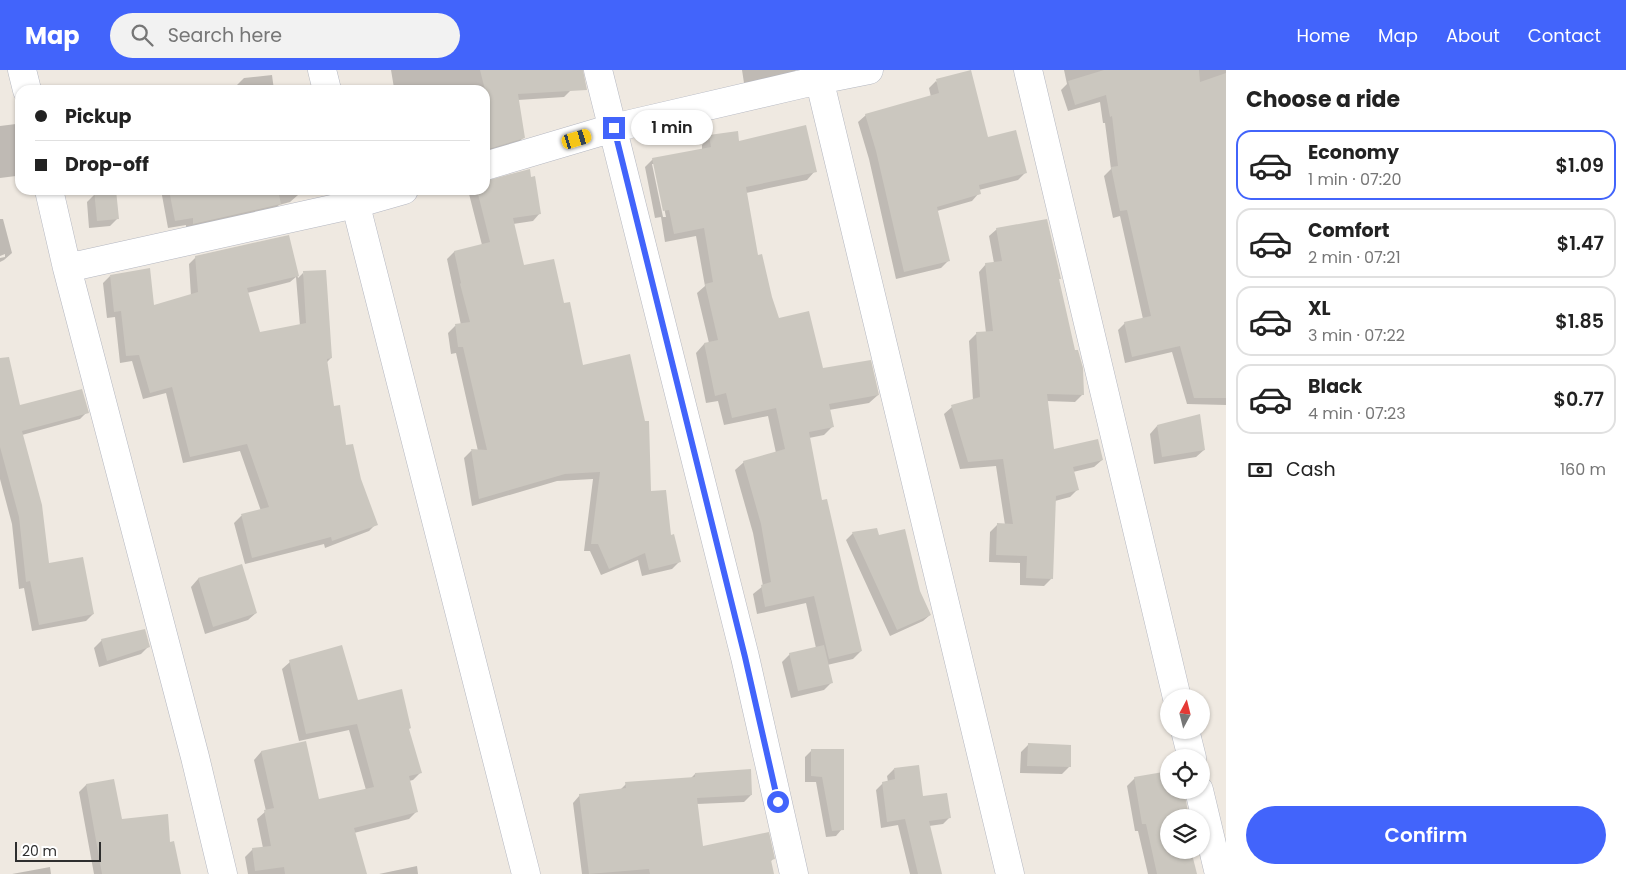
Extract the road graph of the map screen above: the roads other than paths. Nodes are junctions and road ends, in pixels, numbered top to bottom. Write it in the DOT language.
graph roads {
  1 [pos="22,70"];
  2 [pos="322,70"];
  3 [pos="598,70"];
  4 [pos="870,70"];
  5 [pos="1028,70"];
  6 [pos="818,75"];
  7 [pos="26,85"];
  8 [pos="326,85"];
  9 [pos="614,128"];
  10 [pos="490,165"];
  11 [pos="50,195"];
  12 [pos="368,195"];
  13 [pos="353,197"];
  14 [pos="67,268"];
  15 [pos="1175,689"];
  16 [pos="1202,799"];
  17 [pos="223,874"];
  18 [pos="526,874"];
  19 [pos="794,874"];
  20 [pos="1010,874"];
  21 [pos="1220,874"];
  1 -- 7 [label="street"];
  2 -- 8 [label="street"];
  3 -- 9 [label="street"];
  4 -- 6 [label="street"];
  5 -- 15 [label="street"];
  6 -- 9 [label="street"];
  6 -- 20 [label="street"];
  9 -- 10 [label="street"];
  9 -- 19 [label="street"];
  11 -- 14 [label="street"];
  12 -- 13 [label="street"];
  13 -- 14 [label="street"];
  13 -- 18 [label="street"];
  14 -- 17 [label="street"];
  16 -- 21 [label="street"];
}
